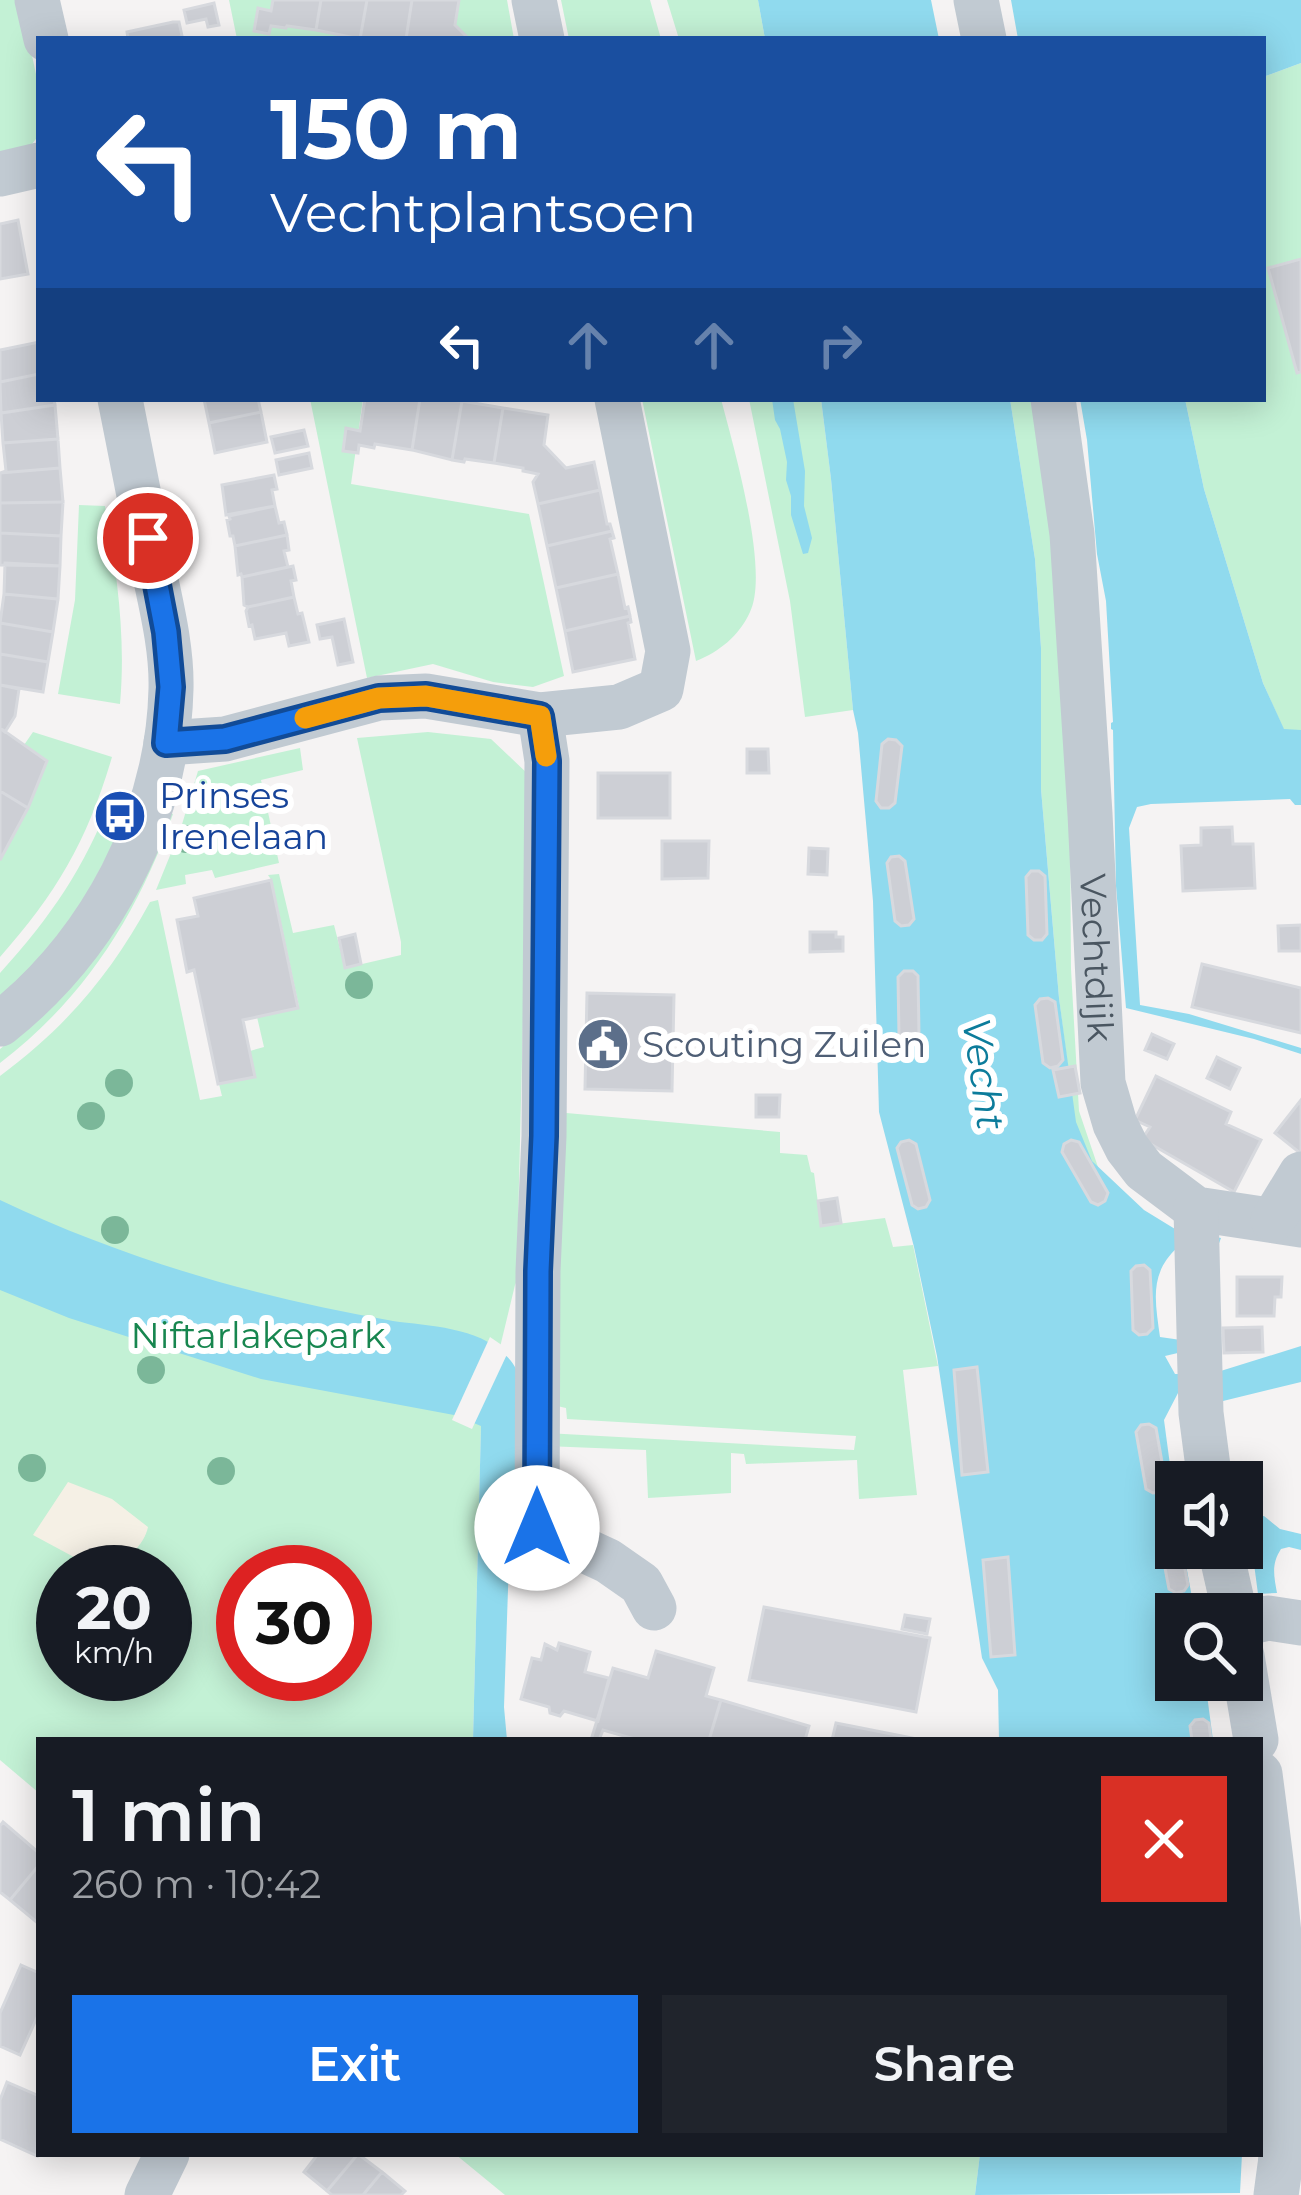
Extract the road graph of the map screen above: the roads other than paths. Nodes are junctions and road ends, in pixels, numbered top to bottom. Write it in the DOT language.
graph roads {
  1 [pos="37,0"];
  2 [pos="534,0"];
  3 [pos="976,0"];
  4 [pos="45,36"];
  5 [pos="541,36"];
  6 [pos="982,36"];
  7 [pos="36,166"];
  8 [pos="0,174"];
  9 [pos="121,402"];
  10 [pos="618,402"];
  11 [pos="1053,402"];
  12 [pos="540,716"];
  13 [pos="166,743"];
  14 [pos="0,1024"];
  15 [pos="1301,1174"];
  16 [pos="1196,1210"];
  17 [pos="1287,1222"];
  18 [pos="1207,1461"];
  19 [pos="654,1608"];
  20 [pos="1263,1619"];
  21 [pos="1301,1623"];
  22 [pos="1250,1701"];
  23 [pos="1256,1737"];
  24 [pos="1263,1797"];
  25 [pos="166,2157"];
  26 [pos="147,2195"];
  27 [pos="1276,2195"];
  1 -- 4 [label="street"];
  2 -- 5 [label="street"];
  3 -- 6 [label="street"];
  7 -- 8 [label="street"];
  9 -- 13 [label="street"];
  10 -- 12 [label="street"];
  11 -- 16 [label="street, Vechtdijk"];
  12 -- 13 [label="street"];
  12 -- 19 [label="street"];
  13 -- 14 [label="street"];
  15 -- 17 [label="street"];
  16 -- 17 [label="street"];
  16 -- 18 [label="street"];
  20 -- 21 [label="street"];
  22 -- 23 [label="street"];
  24 -- 27 [label="street"];
  25 -- 26 [label="street"];
}
